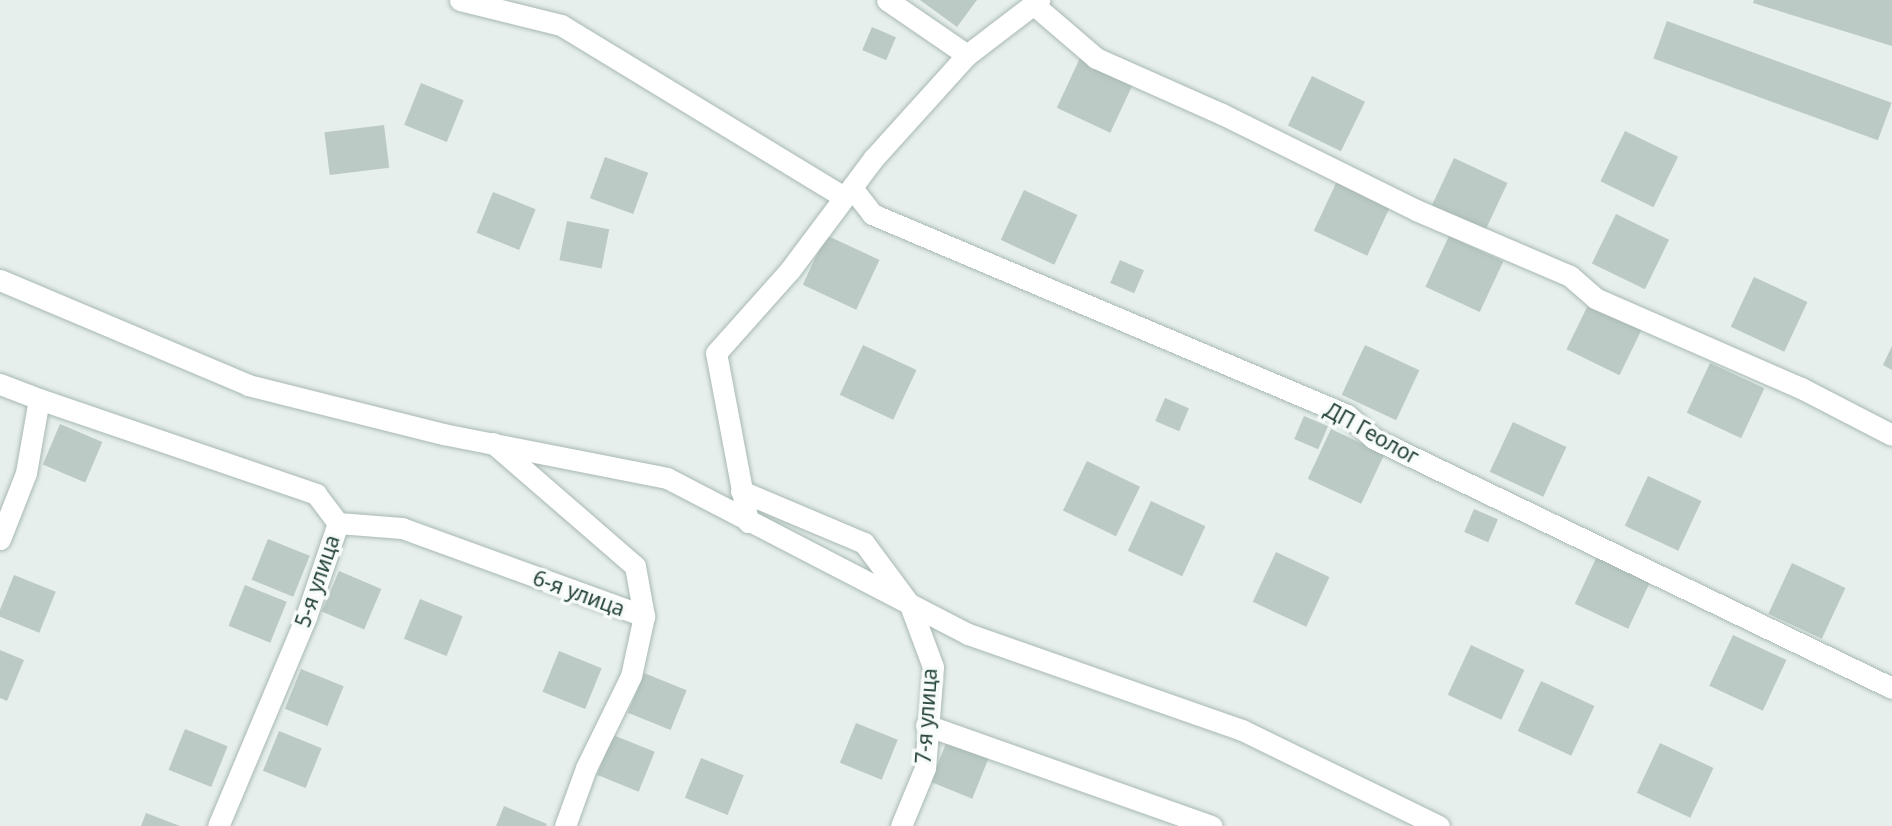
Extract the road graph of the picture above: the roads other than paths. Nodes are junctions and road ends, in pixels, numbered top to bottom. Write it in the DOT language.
graph roads {
  1 [pos="460,0"];
  2 [pos="887,0"];
  3 [pos="1036,2"];
  4 [pos="967,55"];
  5 [pos="848,193"];
  6 [pos="0,280"];
  7 [pos="0,384"];
  8 [pos="39,399"];
  9 [pos="1892,435"];
  10 [pos="493,443"];
  11 [pos="741,491"];
  12 [pos="748,522"];
  13 [pos="338,523"];
  14 [pos="0,539"];
  15 [pos="910,605"];
  16 [pos="645,617"];
  17 [pos="1892,688"];
  18 [pos="926,725"];
  19 [pos="218,826"];
  20 [pos="565,826"];
  21 [pos="901,826"];
  22 [pos="1212,826"];
  23 [pos="1439,826"];
  1 -- 5 [label="street, ДП Геолог"];
  2 -- 4 [label="street"];
  3 -- 4 [label="street"];
  3 -- 9 [label="street"];
  4 -- 5 [label="street"];
  5 -- 11 [label="street"];
  5 -- 17 [label="street, ДП Геолог"];
  6 -- 10 [label="street"];
  7 -- 8 [label="street, 5-я улица"];
  8 -- 13 [label="street, 5-я улица"];
  8 -- 14 [label="street"];
  10 -- 12 [label="street"];
  10 -- 16 [label="street"];
  11 -- 12 [label="street"];
  11 -- 15 [label="street"];
  12 -- 15 [label="street"];
  13 -- 16 [label="street, 6-я улица"];
  13 -- 19 [label="street, 5-я улица"];
  15 -- 18 [label="street, 7-я улица"];
  15 -- 23 [label="street"];
  16 -- 20 [label="street, 6-я улица"];
  18 -- 21 [label="street, 7-я улица"];
  18 -- 22 [label="street"];
}
